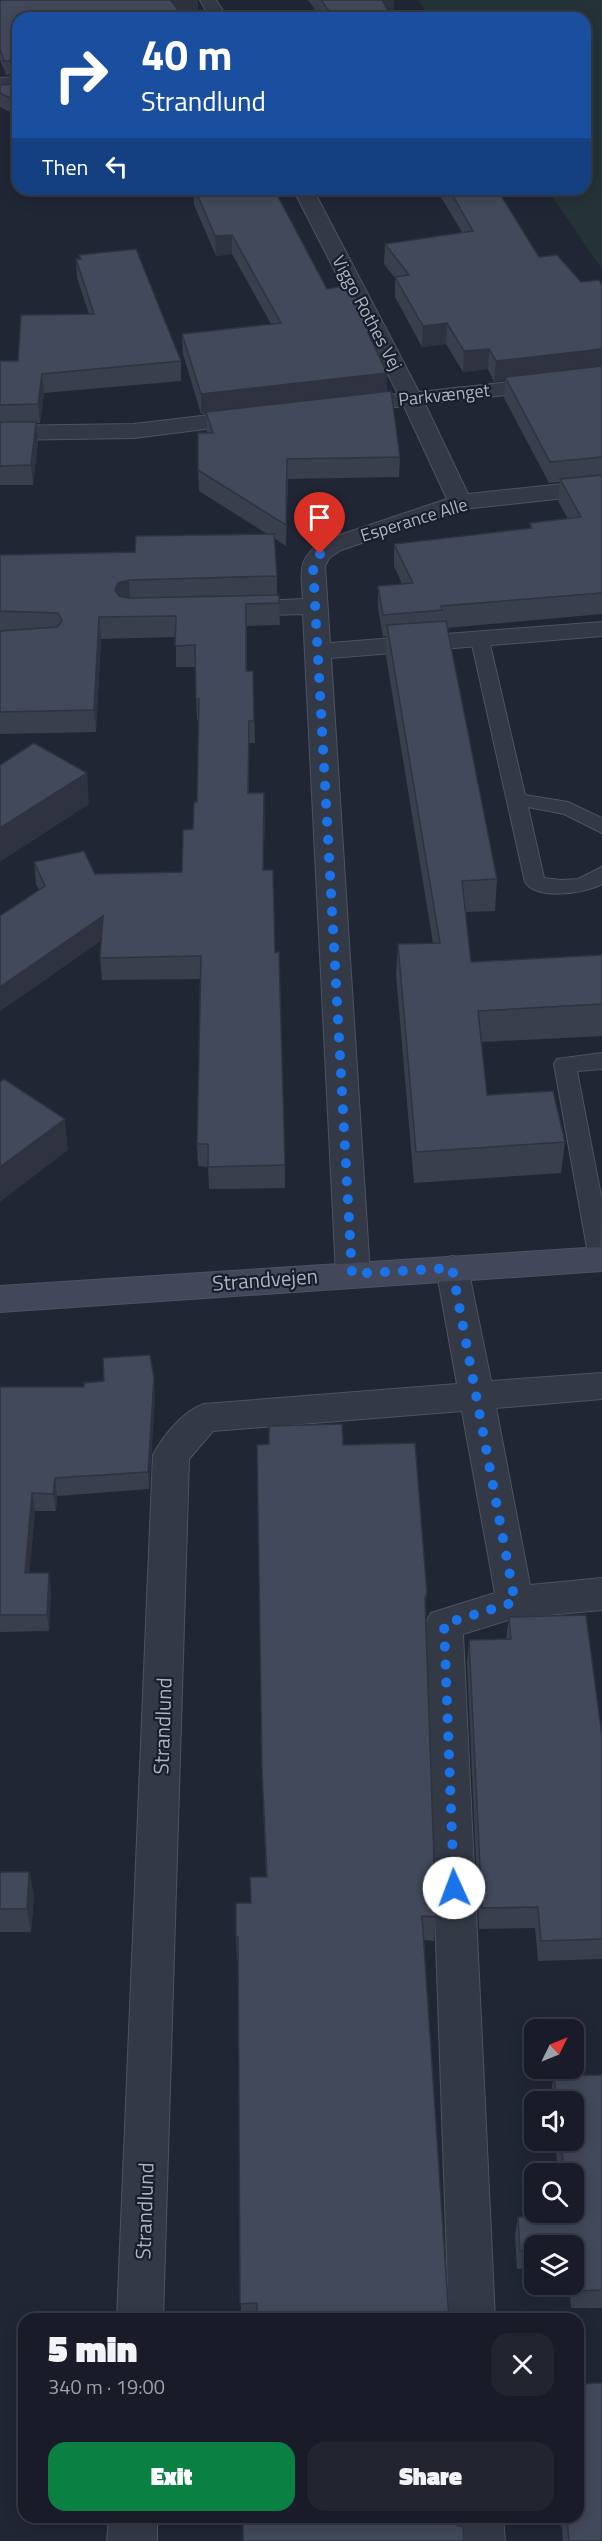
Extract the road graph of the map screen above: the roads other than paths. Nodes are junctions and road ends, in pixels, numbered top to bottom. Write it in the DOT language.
graph roads {
  1 [pos="306,195"];
  2 [pos="602,378"];
  3 [pos="411,399"];
  4 [pos="323,409"];
  5 [pos="276,414"];
  6 [pos="0,433"];
  7 [pos="602,487"];
  8 [pos="460,502"];
  9 [pos="316,606"];
  10 [pos="211,609"];
  11 [pos="602,629"];
  12 [pos="480,640"];
  13 [pos="319,651"];
  14 [pos="515,800"];
  15 [pos="602,827"];
  16 [pos="602,873"];
  17 [pos="602,1061"];
  18 [pos="602,1259"];
  19 [pos="452,1268"];
  20 [pos="352,1274"];
  21 [pos="0,1299"];
  22 [pos="602,1386"];
  23 [pos="477,1397"];
  24 [pos="602,1594"];
  25 [pos="515,1602"];
  26 [pos="140,2313"];
  27 [pos="472,2313"];
  28 [pos="132,2523"];
  29 [pos="480,2523"];
  30 [pos="132,2541"];
  31 [pos="480,2541"];
  1 -- 3 [label="street, Viggo Rothes Vej"];
  2 -- 3 [label="street, Parkvænget"];
  3 -- 4 [label="street, Parkvænget"];
  3 -- 8 [label="street, Viggo Rothes Vej"];
  5 -- 6 [label="street"];
  7 -- 8 [label="street, Esperance Alle"];
  8 -- 9 [label="street, Esperance Alle"];
  9 -- 10 [label="street"];
  9 -- 13 [label="street, Esperance Alle"];
  11 -- 12 [label="street"];
  12 -- 13 [label="street"];
  12 -- 14 [label="lane"];
  13 -- 20 [label="street, Esperance Alle"];
  14 -- 15 [label="lane"];
  14 -- 16 [label="lane"];
  17 -- 18 [label="lane"];
  18 -- 19 [label="main road, Strandvejen"];
  19 -- 20 [label="main road, Strandvejen"];
  19 -- 23 [label="street"];
  20 -- 21 [label="main road, Strandvejen"];
  22 -- 23 [label="street, Strandlund"];
  23 -- 25 [label="street"];
  23 -- 26 [label="street, Strandlund"];
  24 -- 25 [label="street"];
  25 -- 27 [label="street"];
  28 -- 30 [label="street"];
  29 -- 31 [label="street"];
}
